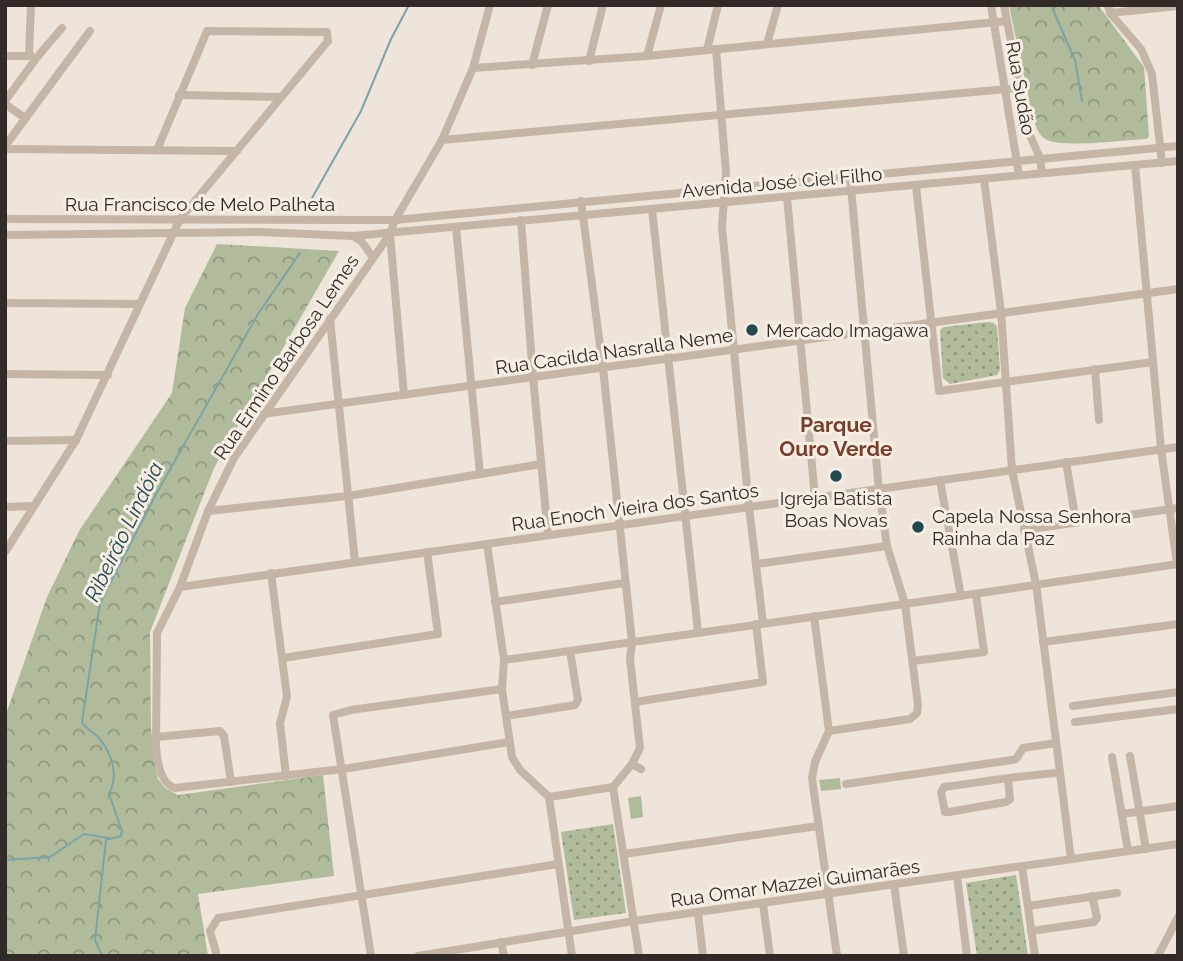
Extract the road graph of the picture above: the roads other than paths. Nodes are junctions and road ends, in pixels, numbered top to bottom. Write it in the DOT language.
graph roads {
  1 [pos="31,5"];
  2 [pos="489,5"];
  3 [pos="548,5"];
  4 [pos="603,5"];
  5 [pos="661,5"];
  6 [pos="718,5"];
  7 [pos="778,5"];
  8 [pos="991,5"];
  9 [pos="1004,5"];
  10 [pos="1178,6"];
  11 [pos="1160,7"];
  12 [pos="1109,9"];
  13 [pos="1007,20"];
  14 [pos="994,22"];
  15 [pos="62,28"];
  16 [pos="90,31"];
  17 [pos="767,44"];
  18 [pos="711,50"];
  19 [pos="5,56"];
  20 [pos="33,56"];
  21 [pos="648,56"];
  22 [pos="589,61"];
  23 [pos="532,65"];
  24 [pos="473,68"];
  25 [pos="1019,88"];
  26 [pos="1005,89"];
  27 [pos="178,95"];
  28 [pos="281,97"];
  29 [pos="5,102"];
  30 [pos="721,114"];
  31 [pos="25,118"];
  32 [pos="442,140"];
  33 [pos="1178,146"];
  34 [pos="1161,147"];
  35 [pos="5,148"];
  36 [pos="157,150"];
  37 [pos="237,151"];
  38 [pos="1040,159"];
  39 [pos="1017,161"];
  40 [pos="1178,161"];
  41 [pos="1162,163"];
  42 [pos="1135,165"];
  43 [pos="1042,173"];
  44 [pos="1019,175"];
  45 [pos="850,177"];
  46 [pos="984,178"];
  47 [pos="916,186"];
  48 [pos="727,188"];
  49 [pos="851,191"];
  50 [pos="787,197"];
  51 [pos="581,201"];
  52 [pos="725,203"];
  53 [pos="652,209"];
  54 [pos="583,214"];
  55 [pos="5,219"];
  56 [pos="180,219"];
  57 [pos="395,220"];
  58 [pos="522,220"];
  59 [pos="456,227"];
  60 [pos="172,232"];
  61 [pos="390,234"];
  62 [pos="5,235"];
  63 [pos="353,236"];
  64 [pos="373,256"];
  65 [pos="392,261"];
  66 [pos="1178,289"];
  67 [pos="1147,293"];
  68 [pos="5,303"];
  69 [pos="138,304"];
  70 [pos="1001,312"];
  71 [pos="330,319"];
  72 [pos="931,324"];
  73 [pos="866,332"];
  74 [pos="799,341"];
  75 [pos="733,350"];
  76 [pos="668,359"];
  77 [pos="1153,362"];
  78 [pos="603,368"];
  79 [pos="1095,369"];
  80 [pos="5,374"];
  81 [pos="108,374"];
  82 [pos="533,377"];
  83 [pos="1007,381"];
  84 [pos="471,386"];
  85 [pos="404,395"];
  86 [pos="340,404"];
  87 [pos="263,414"];
  88 [pos="1099,420"];
  89 [pos="76,440"];
  90 [pos="5,441"];
  91 [pos="1178,447"];
  92 [pos="1161,449"];
  93 [pos="1066,462"];
  94 [pos="541,464"];
  95 [pos="1012,470"];
  96 [pos="480,474"];
  97 [pos="940,480"];
  98 [pos="879,490"];
  99 [pos="348,496"];
  100 [pos="815,498"];
  101 [pos="33,506"];
  102 [pos="5,507"];
  103 [pos="749,507"];
  104 [pos="1173,509"];
  105 [pos="208,511"];
  106 [pos="684,516"];
  107 [pos="1076,523"];
  108 [pos="618,525"];
  109 [pos="1024,530"];
  110 [pos="548,535"];
  111 [pos="487,544"];
  112 [pos="887,547"];
  113 [pos="5,552"];
  114 [pos="427,552"];
  115 [pos="355,562"];
  116 [pos="756,564"];
  117 [pos="1177,564"];
  118 [pos="271,573"];
  119 [pos="624,583"];
  120 [pos="1035,584"];
  121 [pos="180,587"];
  122 [pos="976,594"];
  123 [pos="961,596"];
  124 [pos="495,602"];
  125 [pos="905,604"];
  126 [pos="814,616"];
  127 [pos="759,624"];
  128 [pos="1178,624"];
  129 [pos="698,632"];
  130 [pos="632,642"];
  131 [pos="1043,642"];
  132 [pos="570,650"];
  133 [pos="283,658"];
  134 [pos="504,660"];
  135 [pos="913,661"];
  136 [pos="502,689"];
  137 [pos="1178,692"];
  138 [pos="635,702"];
  139 [pos="1073,706"];
  140 [pos="1178,709"];
  141 [pos="506,716"];
  142 [pos="1075,722"];
  143 [pos="829,731"];
  144 [pos="156,737"];
  145 [pos="509,742"];
  146 [pos="1056,743"];
  147 [pos="1130,756"];
  148 [pos="1112,757"];
  149 [pos="634,760"];
  150 [pos="643,766"];
  151 [pos="343,769"];
  152 [pos="1059,773"];
  153 [pos="286,776"];
  154 [pos="1008,779"];
  155 [pos="231,782"];
  156 [pos="846,784"];
  157 [pos="613,787"];
  158 [pos="549,797"];
  159 [pos="1178,806"];
  160 [pos="1140,811"];
  161 [pos="1122,814"];
  162 [pos="818,825"];
  163 [pos="1178,845"];
  164 [pos="1146,849"];
  165 [pos="1128,851"];
  166 [pos="624,854"];
  167 [pos="1070,859"];
  168 [pos="558,864"];
  169 [pos="1022,866"];
  170 [pos="957,876"];
  171 [pos="894,884"];
  172 [pos="1117,892"];
  173 [pos="828,894"];
  174 [pos="362,895"];
  175 [pos="1092,896"];
  176 [pos="763,904"];
  177 [pos="1028,906"];
  178 [pos="698,913"];
  179 [pos="1178,917"];
  180 [pos="634,921"];
  181 [pos="1031,931"];
  182 [pos="568,932"];
  183 [pos="501,942"];
  184 [pos="217,956"];
  185 [pos="371,956"];
  186 [pos="418,956"];
  187 [pos="504,956"];
  188 [pos="572,956"];
  189 [pos="639,956"];
  190 [pos="703,956"];
  191 [pos="771,956"];
  192 [pos="836,956"];
  193 [pos="904,956"];
  194 [pos="967,956"];
  195 [pos="1035,956"];
  196 [pos="1158,956"];
  1 -- 20 [label="street"];
  2 -- 24 [label="street, Rua Ermino Barbosa Lemes"];
  3 -- 23 [label="street"];
  4 -- 22 [label="street"];
  5 -- 21 [label="street"];
  6 -- 18 [label="street"];
  7 -- 17 [label="street"];
  8 -- 14 [label="street, Rua Sudão"];
  9 -- 13 [label="street, Rua Sudão"];
  10 -- 11 [label="street"];
  11 -- 12 [label="street"];
  12 -- 34 [label="street"];
  13 -- 14 [label="street"];
  13 -- 25 [label="street, Rua Sudão"];
  14 -- 17 [label="street"];
  14 -- 26 [label="street, Rua Sudão"];
  15 -- 20 [label="street"];
  16 -- 31 [label="street"];
  17 -- 18 [label="street"];
  18 -- 21 [label="street"];
  18 -- 30 [label="street"];
  19 -- 20 [label="street"];
  20 -- 29 [label="street"];
  21 -- 22 [label="street"];
  22 -- 23 [label="street"];
  23 -- 24 [label="street"];
  24 -- 32 [label="street, Rua Ermino Barbosa Lemes"];
  25 -- 26 [label="street"];
  25 -- 38 [label="street, Rua Sudão"];
  26 -- 30 [label="street"];
  26 -- 39 [label="street, Rua Sudão"];
  27 -- 28 [label="street"];
  27 -- 28 [label="street"];
  27 -- 36 [label="street"];
  28 -- 37 [label="street"];
  29 -- 31 [label="street"];
  30 -- 32 [label="street"];
  30 -- 48 [label="street"];
  31 -- 35 [label="street"];
  32 -- 57 [label="street, Rua Ermino Barbosa Lemes"];
  33 -- 34 [label="street, Avenida José Ciel Filho"];
  34 -- 38 [label="street, Avenida José Ciel Filho"];
  34 -- 41 [label="street"];
  35 -- 36 [label="street"];
  36 -- 37 [label="street"];
  37 -- 56 [label="street"];
  38 -- 39 [label="street, Avenida José Ciel Filho"];
  38 -- 43 [label="street, Rua Sudão"];
  39 -- 44 [label="street, Rua Sudão"];
  39 -- 45 [label="street, Avenida José Ciel Filho"];
  40 -- 41 [label="street, Avenida José Ciel Filho"];
  41 -- 42 [label="street, Avenida José Ciel Filho"];
  42 -- 43 [label="street, Avenida José Ciel Filho"];
  42 -- 67 [label="street"];
  43 -- 44 [label="street, Avenida José Ciel Filho"];
  44 -- 46 [label="street, Avenida José Ciel Filho"];
  45 -- 48 [label="street, Avenida José Ciel Filho"];
  45 -- 49 [label="street"];
  46 -- 47 [label="street, Avenida José Ciel Filho"];
  46 -- 70 [label="street"];
  47 -- 49 [label="street, Avenida José Ciel Filho"];
  47 -- 72 [label="street"];
  48 -- 51 [label="street, Avenida José Ciel Filho"];
  48 -- 52 [label="street"];
  49 -- 50 [label="street, Avenida José Ciel Filho"];
  49 -- 73 [label="street"];
  50 -- 52 [label="street, Avenida José Ciel Filho"];
  50 -- 74 [label="street"];
  51 -- 54 [label="street"];
  51 -- 57 [label="street, Avenida José Ciel Filho"];
  52 -- 53 [label="street, Avenida José Ciel Filho"];
  52 -- 75 [label="street"];
  53 -- 54 [label="street, Avenida José Ciel Filho"];
  53 -- 76 [label="street"];
  54 -- 58 [label="street, Avenida José Ciel Filho"];
  54 -- 78 [label="street"];
  55 -- 56 [label="street, Rua Francisco de Melo Palheta"];
  56 -- 57 [label="street, Rua Francisco de Melo Palheta"];
  56 -- 60 [label="street"];
  57 -- 61 [label="street, Rua Ermino Barbosa Lemes"];
  58 -- 59 [label="street, Avenida José Ciel Filho"];
  58 -- 82 [label="street"];
  59 -- 61 [label="street, Avenida José Ciel Filho"];
  59 -- 84 [label="street"];
  60 -- 62 [label="street, Rua Francisco de Melo Palheta"];
  60 -- 63 [label="street, Rua Francisco de Melo Palheta"];
  60 -- 69 [label="street"];
  61 -- 63 [label="street, Rua Francisco de Melo Palheta"];
  61 -- 64 [label="street, Rua Ermino Barbosa Lemes"];
  61 -- 65 [label="street"];
  63 -- 64 [label="street"];
  64 -- 65 [label="street"];
  64 -- 71 [label="street, Rua Ermino Barbosa Lemes"];
  65 -- 85 [label="street"];
  66 -- 67 [label="street, Rua Cacilda Nasralla Neme"];
  67 -- 70 [label="street, Rua Cacilda Nasralla Neme"];
  67 -- 77 [label="street"];
  68 -- 69 [label="street"];
  69 -- 81 [label="street"];
  70 -- 72 [label="street, Rua Cacilda Nasralla Neme"];
  70 -- 83 [label="street"];
  71 -- 86 [label="street"];
  71 -- 87 [label="street, Rua Ermino Barbosa Lemes"];
  72 -- 73 [label="street, Rua Cacilda Nasralla Neme"];
  72 -- 83 [label="street"];
  73 -- 74 [label="street, Rua Cacilda Nasralla Neme"];
  73 -- 98 [label="street"];
  74 -- 75 [label="street, Rua Cacilda Nasralla Neme"];
  74 -- 100 [label="street"];
  75 -- 76 [label="street, Rua Cacilda Nasralla Neme"];
  75 -- 103 [label="street"];
  76 -- 78 [label="street, Rua Cacilda Nasralla Neme"];
  76 -- 106 [label="street"];
  77 -- 79 [label="street"];
  77 -- 92 [label="street"];
  78 -- 82 [label="street, Rua Cacilda Nasralla Neme"];
  78 -- 108 [label="street"];
  79 -- 83 [label="street"];
  79 -- 88 [label="street"];
  80 -- 81 [label="street"];
  81 -- 89 [label="street"];
  82 -- 84 [label="street, Rua Cacilda Nasralla Neme"];
  82 -- 94 [label="street"];
  83 -- 95 [label="street"];
  84 -- 85 [label="street, Rua Cacilda Nasralla Neme"];
  84 -- 96 [label="street"];
  85 -- 86 [label="street, Rua Cacilda Nasralla Neme"];
  86 -- 87 [label="street, Rua Cacilda Nasralla Neme"];
  86 -- 99 [label="street"];
  87 -- 105 [label="street, Rua Ermino Barbosa Lemes"];
  89 -- 90 [label="street"];
  89 -- 101 [label="street"];
  91 -- 92 [label="street, Rua Enoch Vieira dos Santos"];
  92 -- 93 [label="street, Rua Enoch Vieira dos Santos"];
  92 -- 104 [label="street"];
  93 -- 95 [label="street, Rua Enoch Vieira dos Santos"];
  93 -- 107 [label="street"];
  94 -- 96 [label="street"];
  94 -- 110 [label="street"];
  95 -- 97 [label="street, Rua Enoch Vieira dos Santos"];
  95 -- 109 [label="street"];
  96 -- 99 [label="street"];
  97 -- 98 [label="street, Rua Enoch Vieira dos Santos"];
  97 -- 123 [label="street"];
  98 -- 100 [label="street, Rua Enoch Vieira dos Santos"];
  98 -- 112 [label="street"];
  99 -- 105 [label="street"];
  99 -- 115 [label="street"];
  100 -- 103 [label="street, Rua Enoch Vieira dos Santos"];
  101 -- 102 [label="street"];
  101 -- 113 [label="street"];
  103 -- 106 [label="street, Rua Enoch Vieira dos Santos"];
  103 -- 116 [label="street"];
  104 -- 107 [label="street"];
  104 -- 117 [label="street"];
  105 -- 121 [label="street, Rua Ermino Barbosa Lemes"];
  106 -- 108 [label="street, Rua Enoch Vieira dos Santos"];
  106 -- 129 [label="street"];
  107 -- 109 [label="street"];
  108 -- 110 [label="street, Rua Enoch Vieira dos Santos"];
  108 -- 119 [label="street"];
  109 -- 120 [label="street"];
  110 -- 111 [label="street, Rua Enoch Vieira dos Santos"];
  111 -- 114 [label="street, Rua Enoch Vieira dos Santos"];
  111 -- 124 [label="street"];
  112 -- 116 [label="street"];
  112 -- 125 [label="street"];
  114 -- 115 [label="street, Rua Enoch Vieira dos Santos"];
  114 -- 133 [label="street"];
  115 -- 118 [label="street, Rua Enoch Vieira dos Santos"];
  116 -- 127 [label="street"];
  117 -- 120 [label="street"];
  118 -- 121 [label="street, Rua Enoch Vieira dos Santos"];
  118 -- 133 [label="street"];
  119 -- 124 [label="street"];
  119 -- 130 [label="street"];
  120 -- 122 [label="street"];
  120 -- 131 [label="street"];
  121 -- 144 [label="street, Rua Ermino Barbosa Lemes"];
  122 -- 123 [label="street"];
  122 -- 135 [label="street"];
  123 -- 125 [label="street"];
  124 -- 134 [label="street"];
  125 -- 126 [label="street"];
  125 -- 135 [label="street"];
  126 -- 127 [label="street"];
  126 -- 143 [label="street"];
  127 -- 129 [label="street"];
  127 -- 138 [label="street"];
  128 -- 131 [label="street"];
  129 -- 130 [label="street"];
  130 -- 132 [label="street"];
  130 -- 138 [label="street"];
  131 -- 146 [label="street"];
  132 -- 134 [label="street"];
  132 -- 141 [label="street"];
  133 -- 153 [label="street"];
  134 -- 136 [label="street"];
  135 -- 143 [label="street"];
  136 -- 141 [label="street"];
  136 -- 151 [label="street"];
  137 -- 139 [label="street"];
  138 -- 149 [label="street"];
  140 -- 142 [label="street"];
  141 -- 145 [label="street"];
  143 -- 162 [label="street"];
  144 -- 155 [label="street, Rua Ermino Barbosa Lemes"];
  144 -- 155 [label="street"];
  145 -- 151 [label="street"];
  145 -- 158 [label="street"];
  146 -- 152 [label="street"];
  146 -- 156 [label="street"];
  147 -- 160 [label="street"];
  148 -- 161 [label="street"];
  149 -- 150 [label="street"];
  149 -- 157 [label="street"];
  151 -- 153 [label="street"];
  151 -- 174 [label="street"];
  152 -- 154 [label="street"];
  152 -- 167 [label="street"];
  153 -- 155 [label="street"];
  154 -- 154 [label="street"];
  157 -- 158 [label="street"];
  157 -- 166 [label="street"];
  158 -- 168 [label="street"];
  159 -- 160 [label="street"];
  160 -- 161 [label="street"];
  160 -- 164 [label="street"];
  161 -- 165 [label="street"];
  162 -- 166 [label="street"];
  162 -- 173 [label="street"];
  163 -- 164 [label="street, Rua Omar Mazzei Guimarães"];
  164 -- 165 [label="street, Rua Omar Mazzei Guimarães"];
  165 -- 167 [label="street, Rua Omar Mazzei Guimarães"];
  166 -- 180 [label="street"];
  167 -- 169 [label="street, Rua Omar Mazzei Guimarães"];
  168 -- 174 [label="street"];
  168 -- 182 [label="street"];
  169 -- 170 [label="street, Rua Omar Mazzei Guimarães"];
  169 -- 177 [label="street"];
  170 -- 171 [label="street, Rua Omar Mazzei Guimarães"];
  170 -- 194 [label="street"];
  171 -- 173 [label="street, Rua Omar Mazzei Guimarães"];
  171 -- 193 [label="street"];
  172 -- 175 [label="street"];
  173 -- 176 [label="street, Rua Omar Mazzei Guimarães"];
  173 -- 192 [label="street"];
  174 -- 184 [label="street"];
  174 -- 185 [label="street"];
  175 -- 177 [label="street"];
  175 -- 181 [label="street"];
  176 -- 178 [label="street, Rua Omar Mazzei Guimarães"];
  176 -- 191 [label="street"];
  177 -- 181 [label="street"];
  178 -- 180 [label="street, Rua Omar Mazzei Guimarães"];
  178 -- 190 [label="street"];
  179 -- 196 [label="street"];
  180 -- 182 [label="street, Rua Omar Mazzei Guimarães"];
  180 -- 189 [label="street"];
  181 -- 195 [label="street"];
  182 -- 183 [label="street, Rua Omar Mazzei Guimarães"];
  182 -- 188 [label="street"];
  183 -- 186 [label="street, Rua Omar Mazzei Guimarães"];
  183 -- 187 [label="street"];
}
